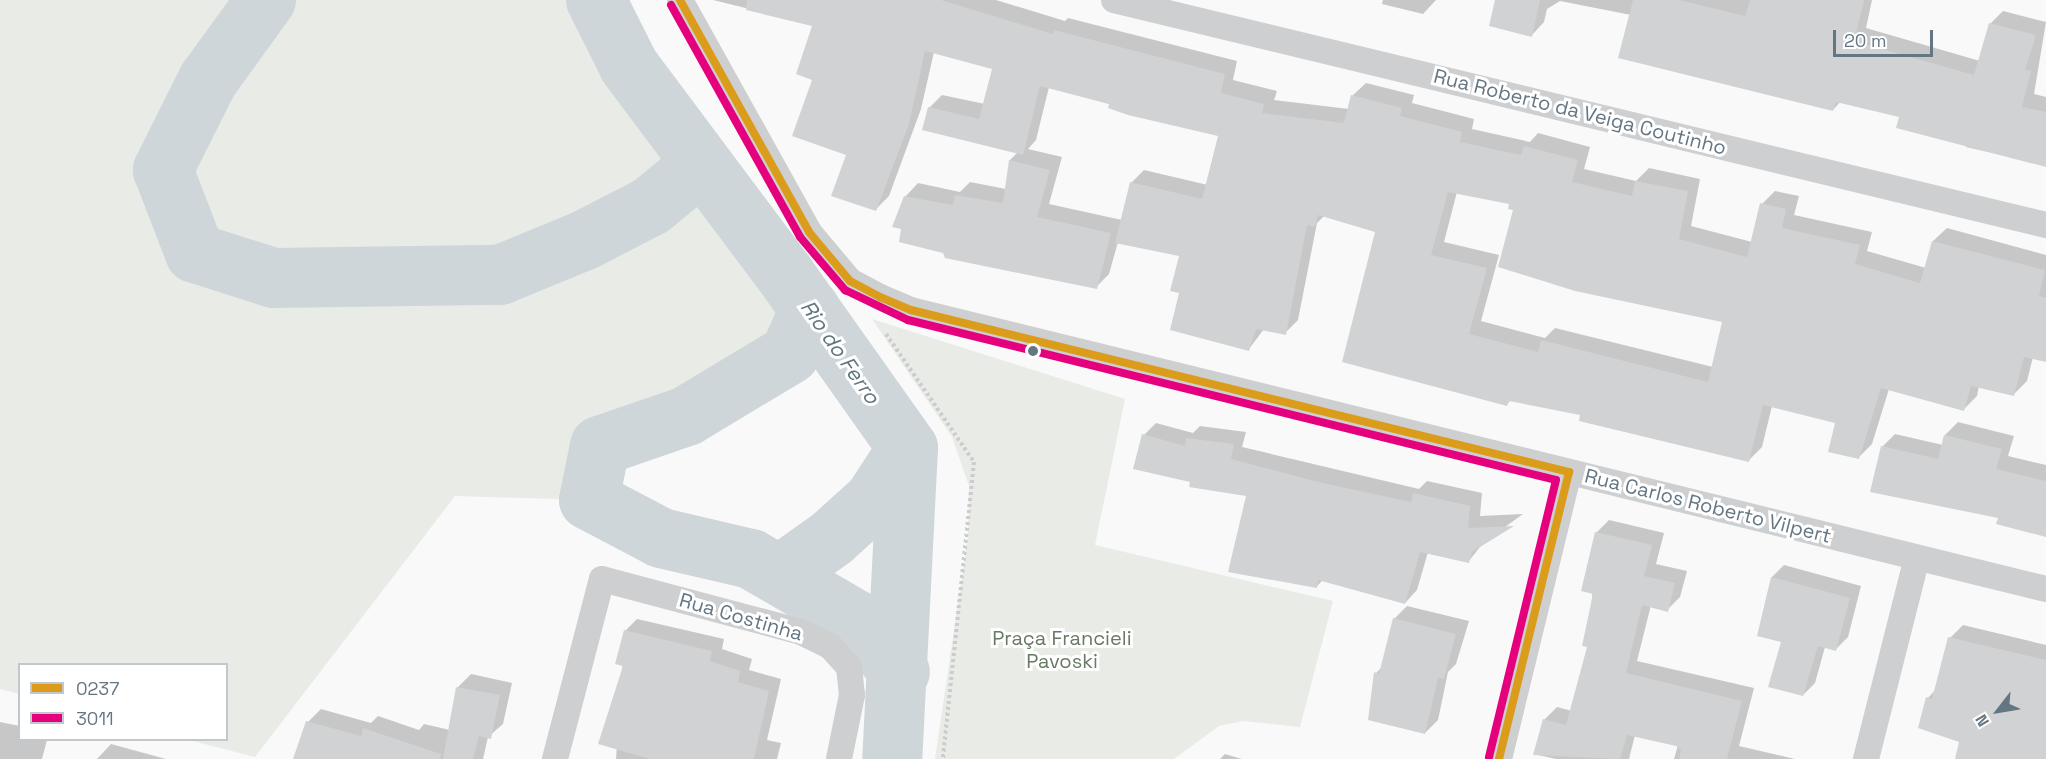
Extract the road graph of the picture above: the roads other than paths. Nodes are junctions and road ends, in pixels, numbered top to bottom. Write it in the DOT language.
graph roads {
  1 [pos="680,0"];
  2 [pos="1114,0"];
  3 [pos="2046,225"];
  4 [pos="1569,472"];
  5 [pos="1917,558"];
  6 [pos="2046,590"];
  7 [pos="555,759"];
  8 [pos="839,759"];
  9 [pos="1499,759"];
  10 [pos="1866,759"];
  1 -- 4 [label="street, Rua Carlos Roberto Vilpert"];
  2 -- 3 [label="street, Rua Roberto da Veiga Coutinho"];
  4 -- 5 [label="street, Rua Carlos Roberto Vilpert"];
  4 -- 9 [label="street"];
  5 -- 6 [label="street, Rua Carlos Roberto Vilpert"];
  5 -- 10 [label="street"];
  7 -- 8 [label="street, Rua Costinha"];
}
